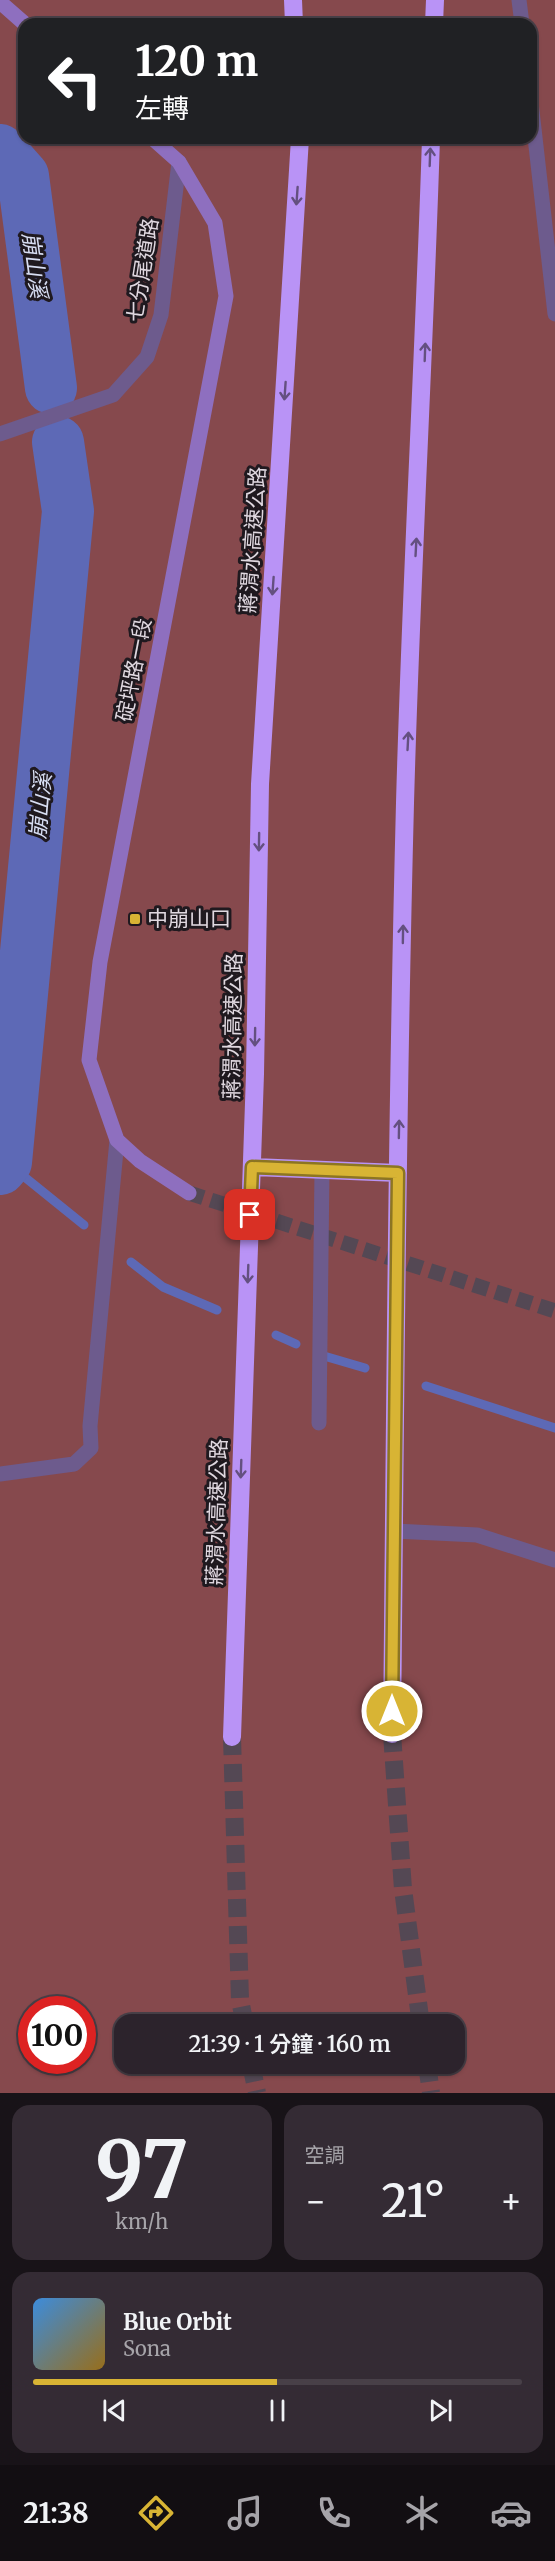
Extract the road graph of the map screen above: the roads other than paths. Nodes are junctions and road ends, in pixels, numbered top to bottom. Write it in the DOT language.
graph roads {
  1 [pos="293,0"];
  2 [pos="435,0"];
  3 [pos="519,0"];
  4 [pos="0,2"];
  5 [pos="18,18"];
  6 [pos="294,18"];
  7 [pos="434,18"];
  8 [pos="521,18"];
  9 [pos="159,144"];
  10 [pos="300,144"];
  11 [pos="431,144"];
  12 [pos="536,144"];
  13 [pos="179,162"];
  14 [pos="555,314"];
  15 [pos="0,434"];
  16 [pos="117,1140"];
  17 [pos="252,1167"];
  18 [pos="322,1170"];
  19 [pos="398,1173"];
  20 [pos="189,1194"];
  21 [pos="319,1423"];
  22 [pos="0,1474"];
  23 [pos="394,1531"];
  24 [pos="555,1560"];
  25 [pos="392,1734"];
  26 [pos="232,1737"];
  1 -- 6 [label="highway"];
  2 -- 7 [label="highway"];
  3 -- 8 [label="street"];
  4 -- 5 [label="main road"];
  9 -- 13 [label="main road, 碇坪路一段"];
  10 -- 17 [label="highway, 蔣渭水高速公路, one-way"];
  19 -- 11 [label="highway, one-way"];
  12 -- 14 [label="street"];
  13 -- 15 [label="street, 七分尾道路"];
  13 -- 16 [label="main road, 碇坪路一段"];
  16 -- 20 [label="main road, 碇坪路一段"];
  16 -- 22 [label="street"];
  17 -- 18 [label="highway"];
  17 -- 26 [label="highway, 蔣渭水高速公路, one-way"];
  18 -- 19 [label="highway"];
  18 -- 21 [label="street"];
  19 -- 23 [label="highway"];
  23 -- 24 [label="street"];
  23 -- 25 [label="highway"];
}
